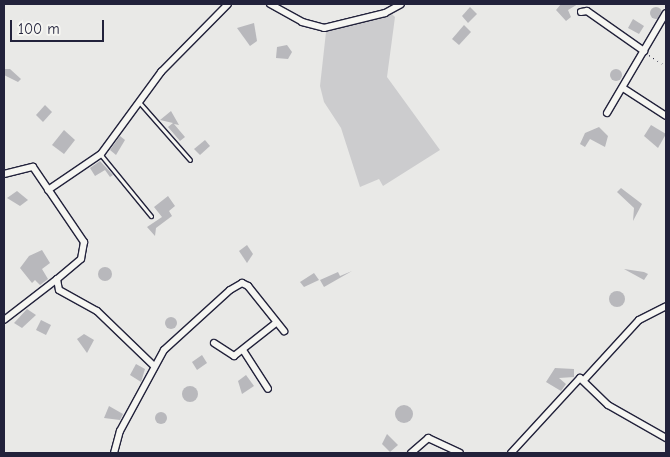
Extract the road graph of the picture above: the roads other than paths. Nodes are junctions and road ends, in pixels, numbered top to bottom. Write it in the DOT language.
graph roads {
  1 [pos="228,4"];
  2 [pos="270,4"];
  3 [pos="402,4"];
  4 [pos="581,12"];
  5 [pos="666,13"];
  6 [pos="644,52"];
  7 [pos="623,88"];
  8 [pos="138,101"];
  9 [pos="607,113"];
  10 [pos="666,116"];
  11 [pos="100,154"];
  12 [pos="190,160"];
  13 [pos="4,174"];
  14 [pos="48,190"];
  15 [pos="151,216"];
  16 [pos="57,279"];
  17 [pos="666,306"];
  18 [pos="4,320"];
  19 [pos="276,323"];
  20 [pos="284,331"];
  21 [pos="214,343"];
  22 [pos="244,350"];
  23 [pos="154,365"];
  24 [pos="584,380"];
  25 [pos="268,389"];
  26 [pos="666,438"];
  27 [pos="114,453"];
  28 [pos="411,453"];
  29 [pos="460,453"];
  30 [pos="511,453"];
  1 -- 8 [label="street"];
  2 -- 3 [label="street"];
  4 -- 6 [label="street"];
  5 -- 6 [label="street"];
  6 -- 7 [label="street"];
  7 -- 9 [label="street"];
  7 -- 10 [label="street"];
  8 -- 11 [label="street"];
  8 -- 12 [label="lane"];
  11 -- 14 [label="street"];
  11 -- 15 [label="lane"];
  13 -- 14 [label="street"];
  14 -- 16 [label="street"];
  16 -- 18 [label="street"];
  16 -- 23 [label="street"];
  17 -- 24 [label="street"];
  19 -- 20 [label="street"];
  19 -- 22 [label="street"];
  19 -- 23 [label="street"];
  21 -- 22 [label="street"];
  22 -- 25 [label="street"];
  23 -- 27 [label="street"];
  24 -- 26 [label="street"];
  24 -- 30 [label="street"];
  28 -- 29 [label="street"];
}
